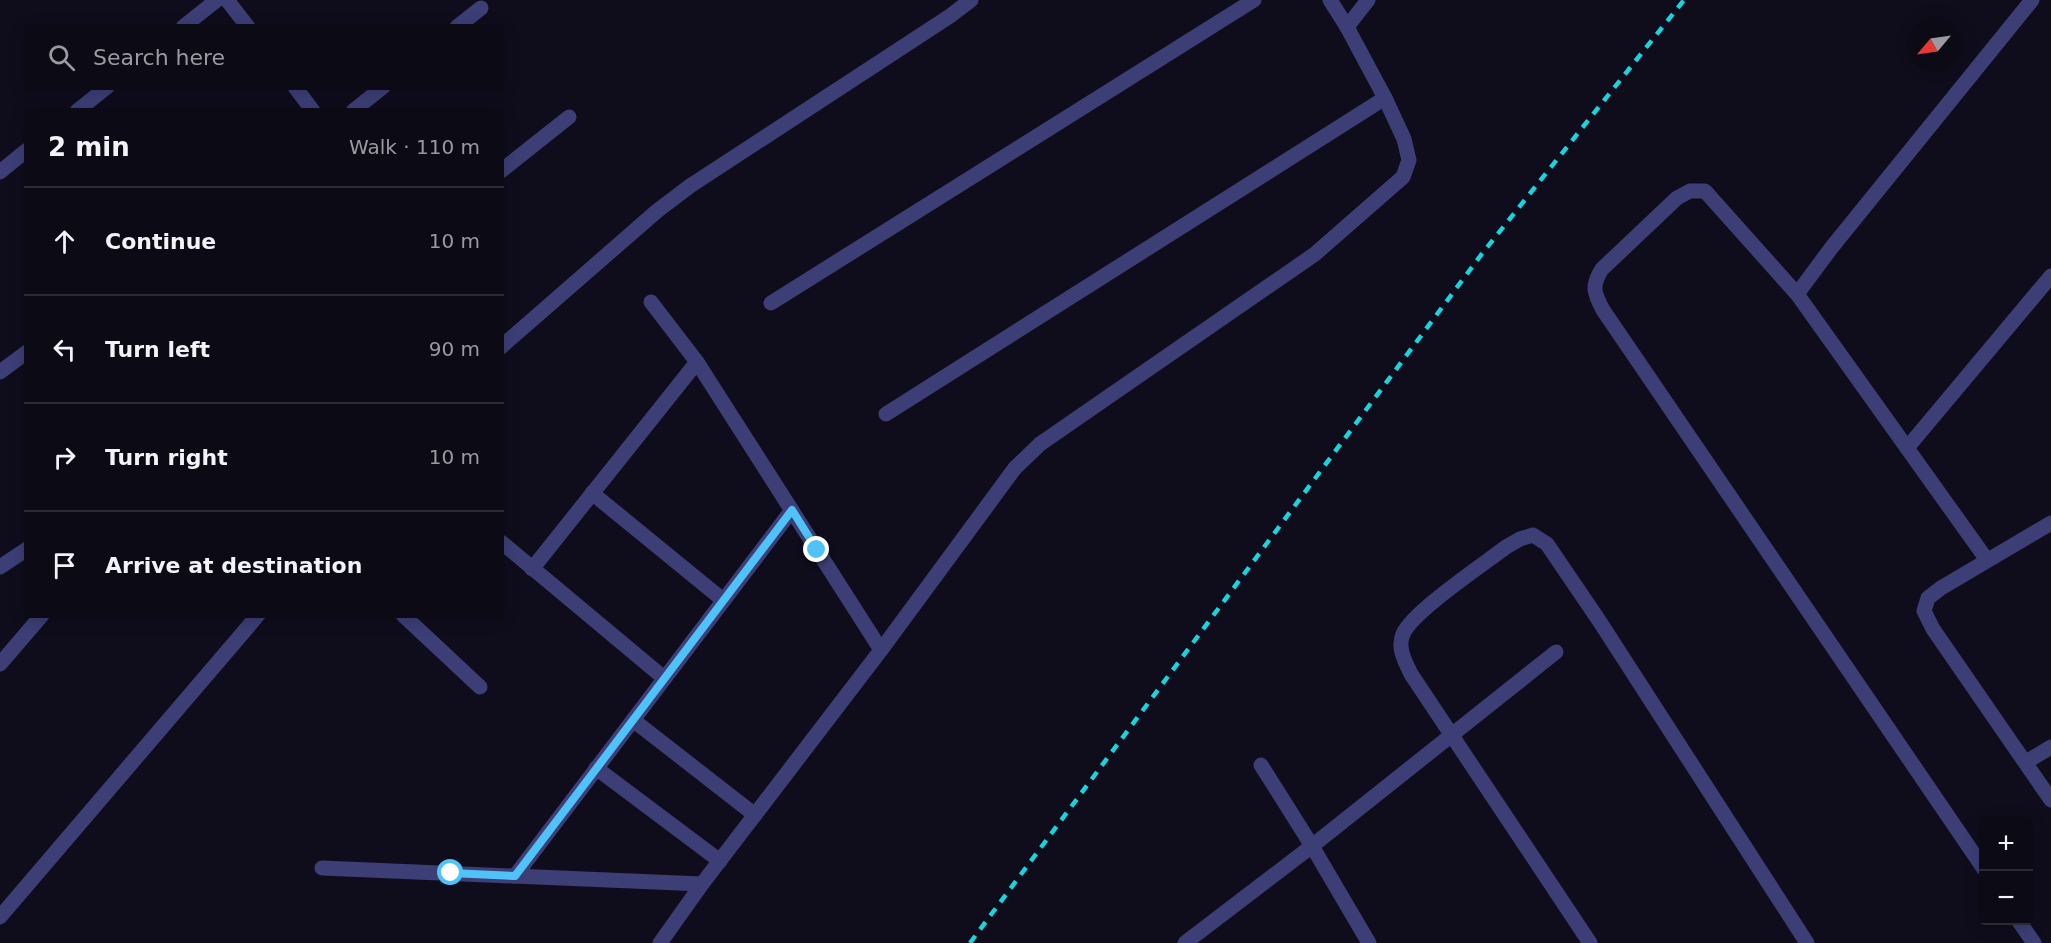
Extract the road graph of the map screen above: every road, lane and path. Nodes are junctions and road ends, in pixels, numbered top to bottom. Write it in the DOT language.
graph roads {
  1 [pos="217,0"];
  2 [pos="227,0"];
  3 [pos="971,0"];
  4 [pos="1254,0"];
  5 [pos="1330,0"];
  6 [pos="1368,0"];
  7 [pos="2032,0"];
  8 [pos="481,8"];
  9 [pos="187,24"];
  10 [pos="246,24"];
  11 [pos="462,24"];
  12 [pos="1347,27"];
  13 [pos="103,90"];
  14 [pos="297,90"];
  15 [pos="379,90"];
  16 [pos="1385,98"];
  17 [pos="81,108"];
  18 [pos="311,108"];
  19 [pos="357,108"];
  20 [pos="569,117"];
  21 [pos="24,153"];
  22 [pos="2,167"];
  23 [pos="504,169"];
  24 [pos="2051,276"];
  25 [pos="1797,294"];
  26 [pos="651,302"];
  27 [pos="771,303"];
  28 [pos="504,344"];
  29 [pos="24,354"];
  30 [pos="697,362"];
  31 [pos="0,372"];
  32 [pos="886,414"];
  33 [pos="1907,448"];
  34 [pos="592,493"];
  35 [pos="792,510"];
  36 [pos="2051,523"];
  37 [pos="504,545"];
  38 [pos="24,551"];
  39 [pos="1987,560"];
  40 [pos="0,567"];
  41 [pos="532,569"];
  42 [pos="723,600"];
  43 [pos="39,618"];
  44 [pos="255,618"];
  45 [pos="406,618"];
  46 [pos="881,650"];
  47 [pos="1556,652"];
  48 [pos="0,664"];
  49 [pos="664,678"];
  50 [pos="480,687"];
  51 [pos="633,720"];
  52 [pos="1451,735"];
  53 [pos="2051,747"];
  54 [pos="2026,762"];
  55 [pos="1261,765"];
  56 [pos="596,768"];
  57 [pos="2051,800"];
  58 [pos="755,815"];
  59 [pos="1312,846"];
  60 [pos="720,861"];
  61 [pos="1979,863"];
  62 [pos="322,868"];
  63 [pos="515,876"];
  64 [pos="702,884"];
  65 [pos="0,917"];
  66 [pos="2021,925"];
  67 [pos="660,943"];
  68 [pos="1185,943"];
  69 [pos="1369,943"];
  70 [pos="1590,943"];
  71 [pos="1807,943"];
  72 [pos="2034,943"];
  1 -- 9 [label="street"];
  2 -- 10 [label="street"];
  3 -- 28 [label="street"];
  4 -- 27 [label="street"];
  5 -- 12 [label="street"];
  6 -- 12 [label="street"];
  7 -- 25 [label="street"];
  8 -- 11 [label="street"];
  12 -- 16 [label="street"];
  13 -- 17 [label="street"];
  14 -- 18 [label="street"];
  15 -- 19 [label="street"];
  16 -- 32 [label="street"];
  16 -- 46 [label="street"];
  20 -- 23 [label="street"];
  21 -- 22 [label="street"];
  24 -- 33 [label="street"];
  25 -- 33 [label="street"];
  25 -- 61 [label="street"];
  26 -- 30 [label="street"];
  29 -- 31 [label="street"];
  30 -- 34 [label="street"];
  30 -- 35 [label="street"];
  33 -- 39 [label="street"];
  34 -- 41 [label="street"];
  34 -- 42 [label="street"];
  35 -- 42 [label="street"];
  35 -- 46 [label="street"];
  36 -- 39 [label="street"];
  37 -- 41 [label="street"];
  38 -- 40 [label="street"];
  39 -- 54 [label="street"];
  41 -- 49 [label="street"];
  42 -- 49 [label="street"];
  43 -- 48 [label="street"];
  44 -- 65 [label="street"];
  45 -- 50 [label="street"];
  46 -- 58 [label="street"];
  47 -- 52 [label="street"];
  49 -- 51 [label="street"];
  51 -- 56 [label="street"];
  51 -- 58 [label="street"];
  52 -- 59 [label="street"];
  52 -- 70 [label="street"];
  52 -- 71 [label="street"];
  53 -- 54 [label="street"];
  54 -- 57 [label="street"];
  55 -- 59 [label="street"];
  56 -- 60 [label="street"];
  56 -- 63 [label="street"];
  58 -- 60 [label="street"];
  59 -- 68 [label="street"];
  59 -- 69 [label="street"];
  60 -- 64 [label="street"];
  62 -- 63 [label="street"];
  63 -- 64 [label="street"];
  64 -- 67 [label="street"];
  66 -- 72 [label="street"];
}
